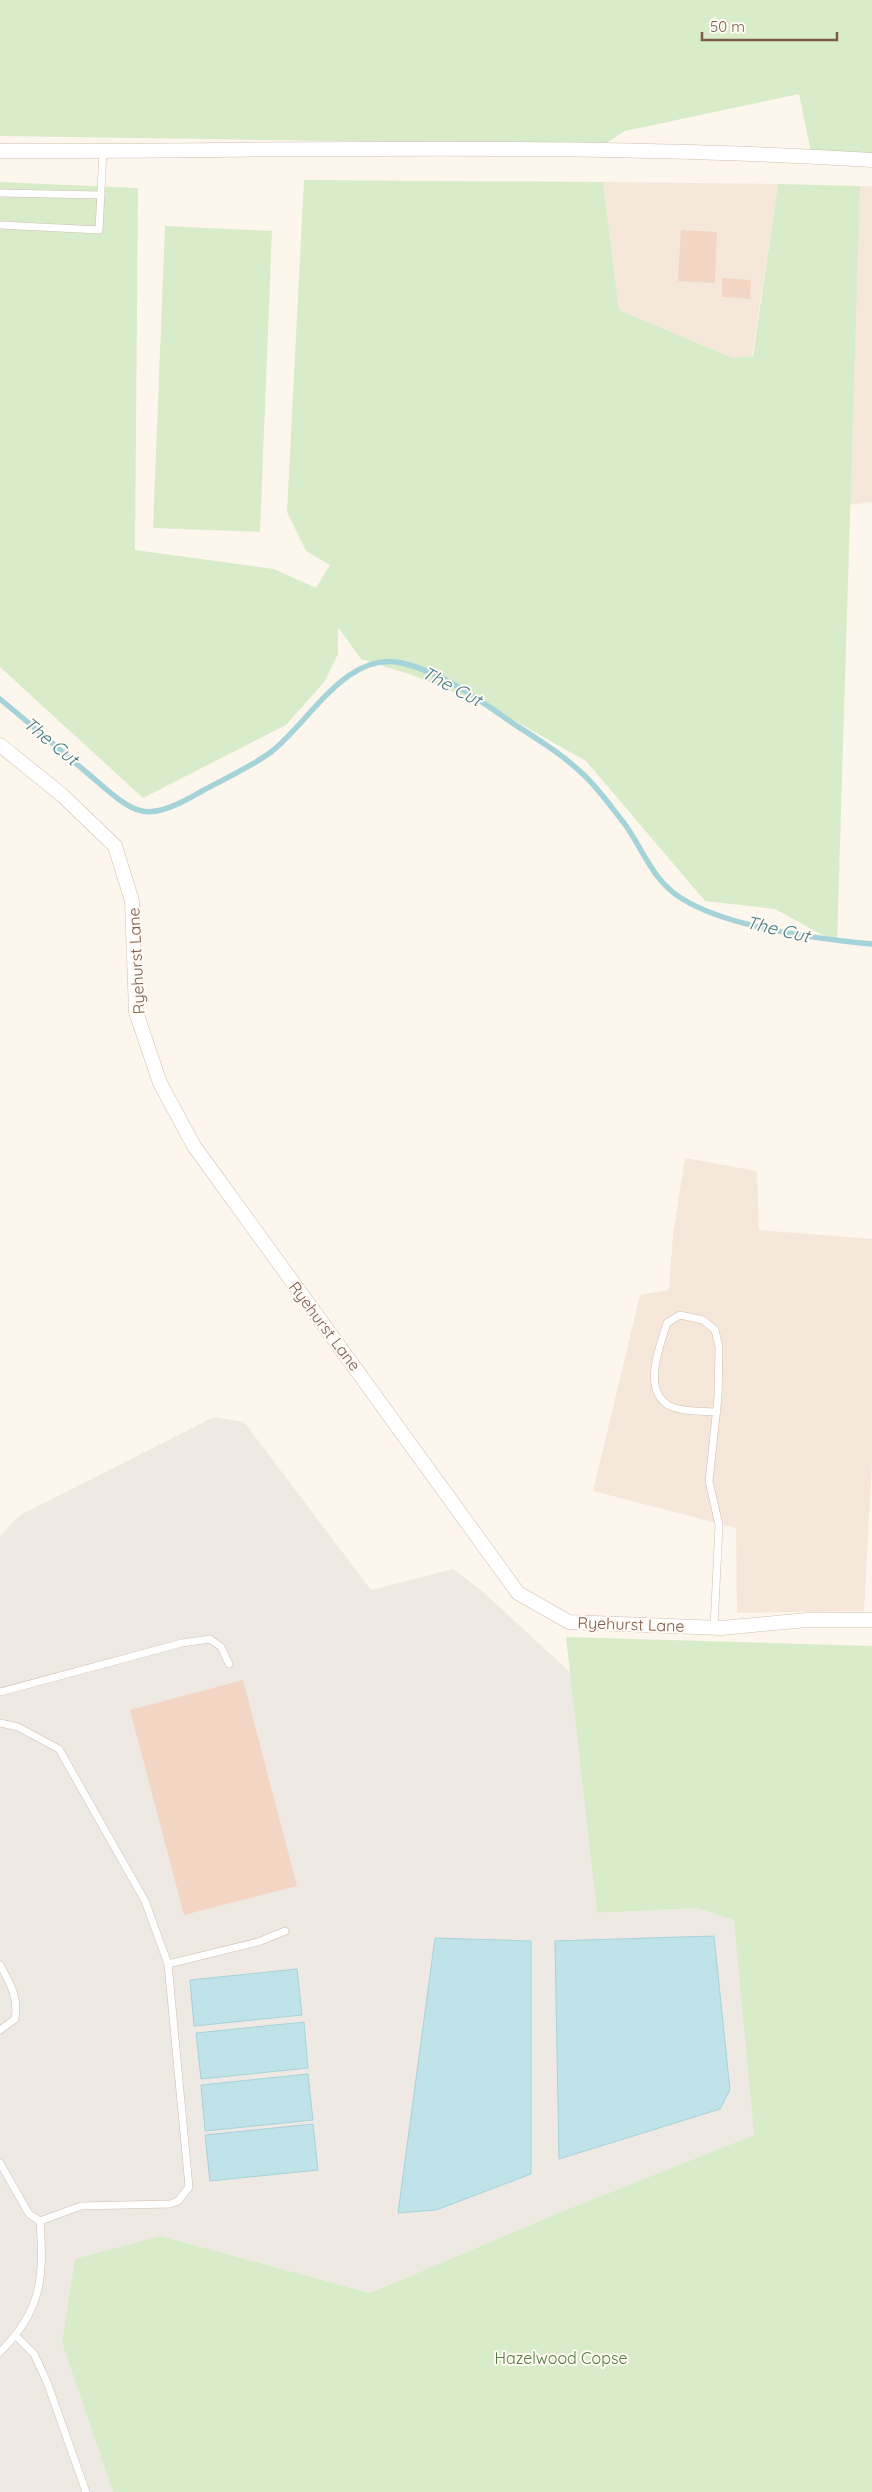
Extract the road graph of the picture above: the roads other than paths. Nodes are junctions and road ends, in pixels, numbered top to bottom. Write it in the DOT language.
graph roads {
  1 [pos="0,151"];
  2 [pos="103,151"];
  3 [pos="872,160"];
  4 [pos="0,193"];
  5 [pos="101,195"];
  6 [pos="0,225"];
  7 [pos="0,745"];
  8 [pos="717,1412"];
  9 [pos="872,1620"];
  10 [pos="714,1627"];
  11 [pos="229,1664"];
  12 [pos="0,1692"];
  13 [pos="0,1723"];
  14 [pos="286,1931"];
  15 [pos="168,1964"];
  16 [pos="0,1965"];
  17 [pos="0,2030"];
  18 [pos="0,2163"];
  19 [pos="40,2221"];
  20 [pos="16,2335"];
  21 [pos="0,2352"];
  22 [pos="86,2492"];
  1 -- 2 [label="street"];
  2 -- 3 [label="street"];
  2 -- 5 [label="lane"];
  4 -- 5 [label="lane"];
  5 -- 6 [label="lane"];
  7 -- 10 [label="street, Ryehurst Lane"];
  8 -- 8 [label="lane"];
  8 -- 10 [label="lane"];
  9 -- 10 [label="street, Ryehurst Lane"];
  11 -- 12 [label="lane"];
  13 -- 15 [label="lane"];
  14 -- 15 [label="lane"];
  15 -- 19 [label="lane"];
  16 -- 17 [label="lane"];
  18 -- 19 [label="lane"];
  19 -- 20 [label="lane"];
  20 -- 21 [label="lane"];
  20 -- 22 [label="lane"];
}
